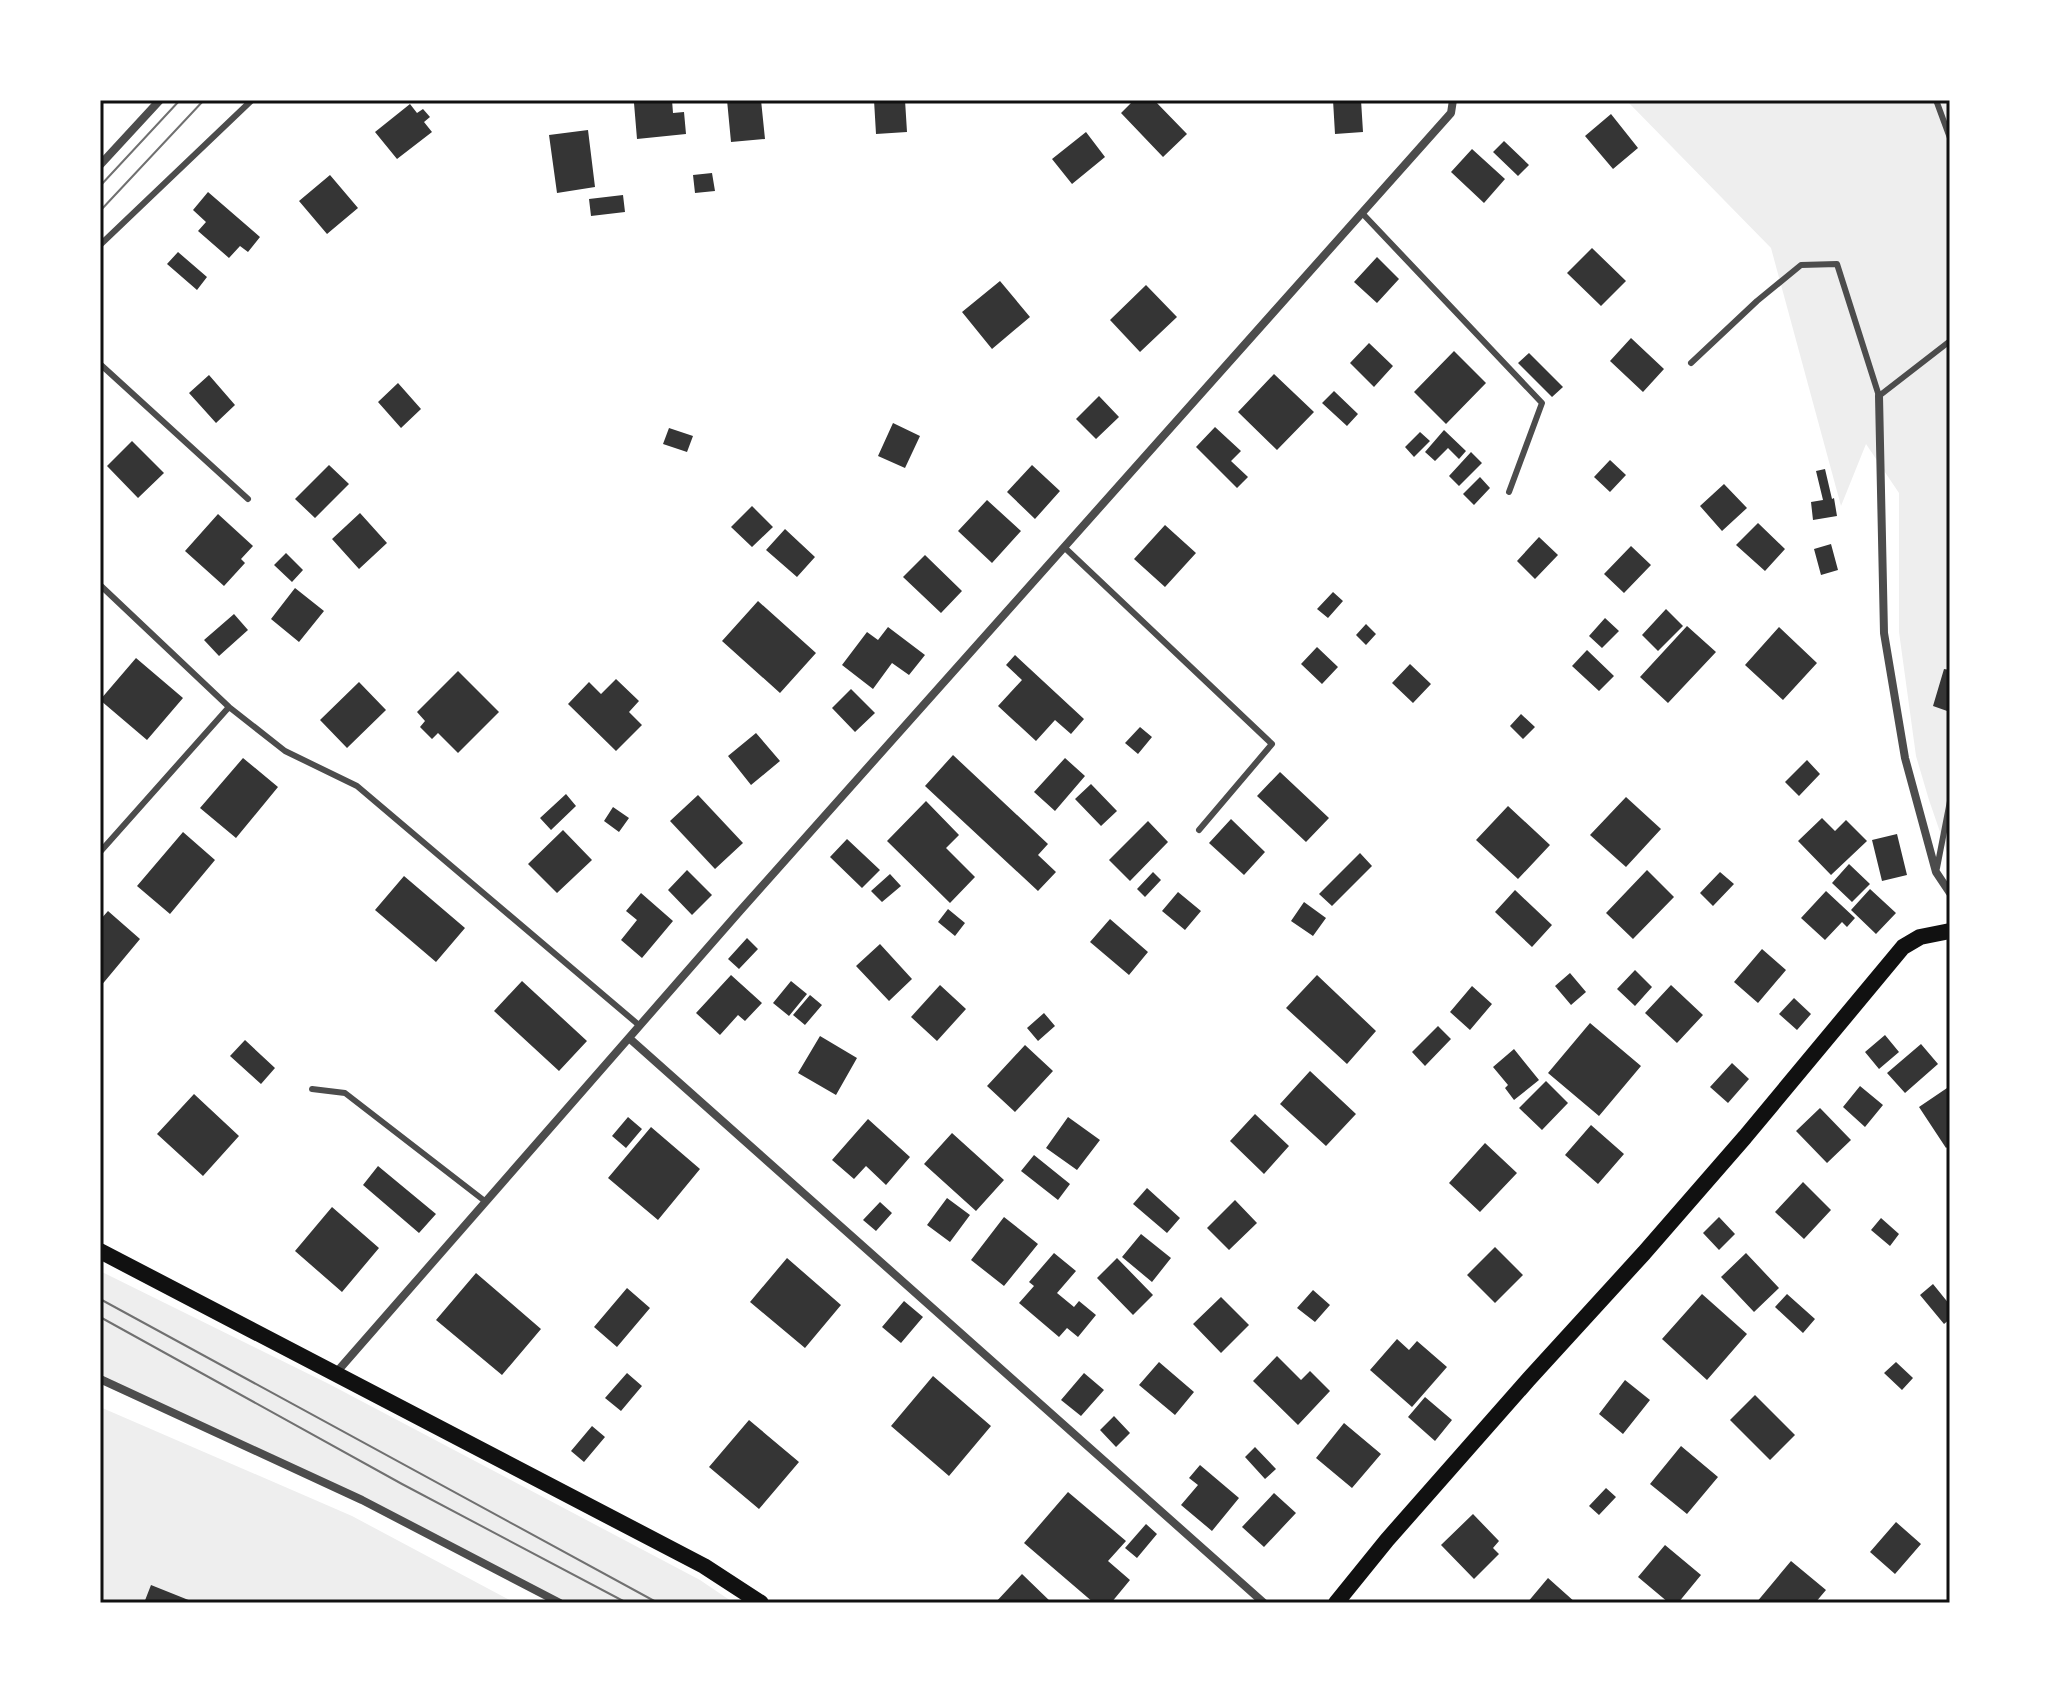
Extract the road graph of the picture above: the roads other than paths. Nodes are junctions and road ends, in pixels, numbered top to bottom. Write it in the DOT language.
graph roads {
  1 [pos="160,100"];
  2 [pos="252,100"];
  3 [pos="1453,100"];
  4 [pos="1936,100"];
  5 [pos="1950,138"];
  6 [pos="100,165"];
  7 [pos="1362,213"];
  8 [pos="100,245"];
  9 [pos="1950,341"];
  10 [pos="1691,363"];
  11 [pos="100,364"];
  12 [pos="1879,396"];
  13 [pos="1509,492"];
  14 [pos="248,499"];
  15 [pos="1064,547"];
  16 [pos="100,585"];
  17 [pos="229,707"];
  18 [pos="1950,801"];
  19 [pos="1199,830"];
  20 [pos="100,852"];
  21 [pos="1936,872"];
  22 [pos="1950,893"];
  23 [pos="1950,931"];
  24 [pos="640,1026"];
  25 [pos="629,1038"];
  26 [pos="312,1089"];
  27 [pos="486,1202"];
  28 [pos="100,1251"];
  29 [pos="335,1375"];
  30 [pos="100,1379"];
  31 [pos="560,1603"];
  32 [pos="761,1603"];
  33 [pos="1264,1603"];
  34 [pos="1336,1603"];
  1 -- 6 [label="street"];
  2 -- 8 [label="lane"];
  3 -- 7 [label="street"];
  4 -- 5 [label="lane"];
  7 -- 13 [label="lane"];
  7 -- 15 [label="street"];
  9 -- 12 [label="lane"];
  10 -- 12 [label="lane"];
  11 -- 14 [label="lane"];
  12 -- 21 [label="street"];
  15 -- 19 [label="lane"];
  15 -- 24 [label="street"];
  16 -- 17 [label="lane"];
  17 -- 20 [label="lane"];
  17 -- 24 [label="lane"];
  18 -- 21 [label="lane"];
  21 -- 22 [label="street"];
  23 -- 34 [label="main road"];
  24 -- 25 [label="street"];
  25 -- 27 [label="street"];
  25 -- 33 [label="street"];
  26 -- 27 [label="lane"];
  27 -- 29 [label="street"];
  28 -- 29 [label="main road"];
  29 -- 32 [label="main road"];
  30 -- 31 [label="street"];
}
